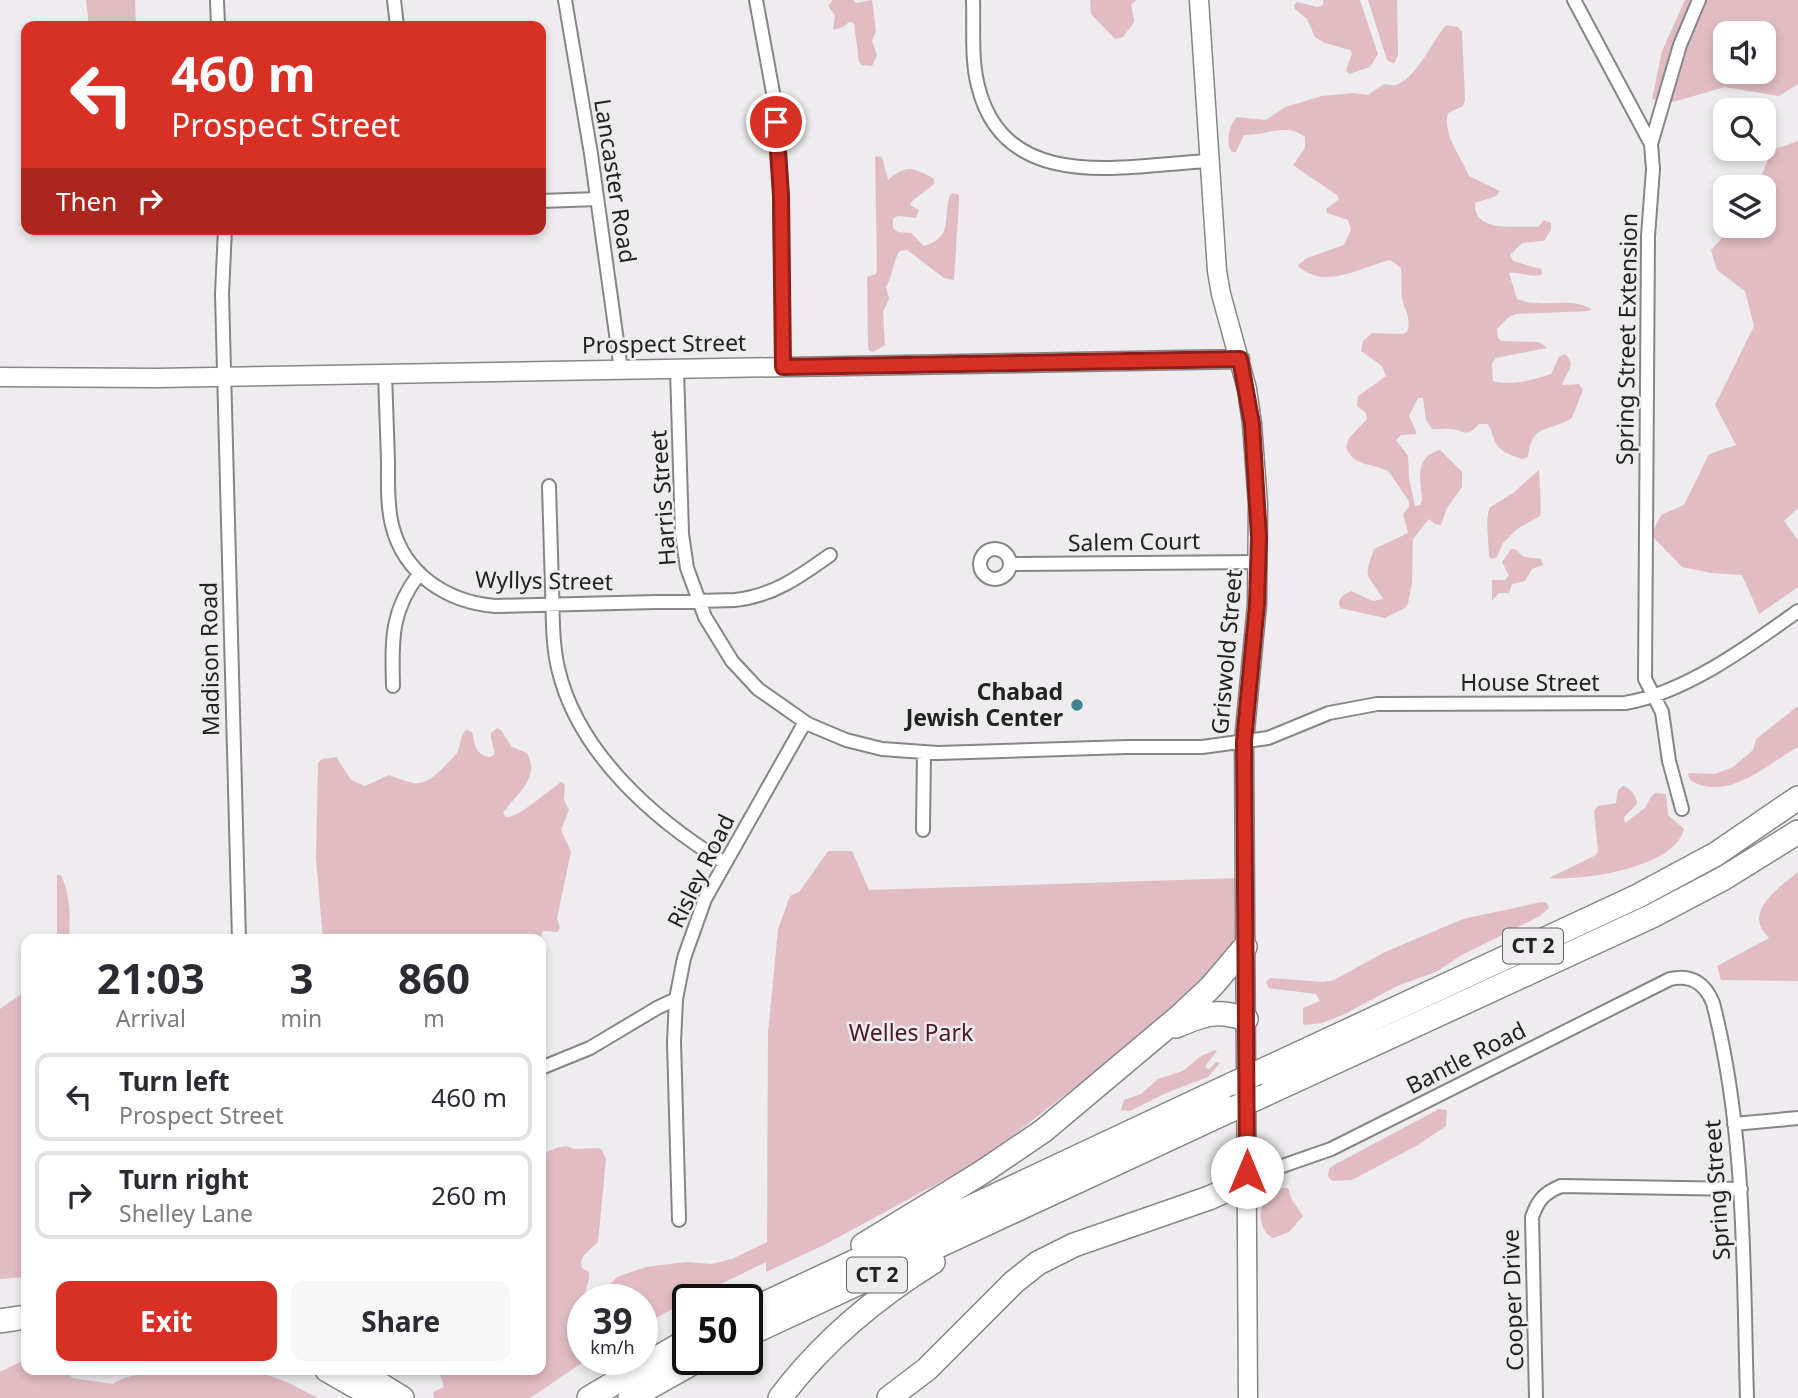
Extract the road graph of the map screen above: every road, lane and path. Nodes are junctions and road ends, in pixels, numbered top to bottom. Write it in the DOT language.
graph roads {
  1 [pos="217,0"];
  2 [pos="394,0"];
  3 [pos="565,0"];
  4 [pos="756,0"];
  5 [pos="973,0"];
  6 [pos="1199,0"];
  7 [pos="1574,0"];
  8 [pos="1699,0"];
  9 [pos="218,21"];
  10 [pos="396,21"];
  11 [pos="1651,144"];
  12 [pos="1209,161"];
  13 [pos="597,199"];
  14 [pos="546,201"];
  15 [pos="225,235"];
  16 [pos="1240,359"];
  17 [pos="783,367"];
  18 [pos="677,369"];
  19 [pos="621,370"];
  20 [pos="386,374"];
  21 [pos="0,377"];
  22 [pos="224,377"];
  23 [pos="549,486"];
  24 [pos="830,555"];
  25 [pos="1259,562"];
  26 [pos="1010,564"];
  27 [pos="419,574"];
  28 [pos="698,601"];
  29 [pos="552,604"];
  30 [pos="1798,611"];
  31 [pos="393,686"];
  32 [pos="1654,696"];
  33 [pos="805,722"];
  34 [pos="1244,743"];
  35 [pos="923,753"];
  36 [pos="1798,798"];
  37 [pos="1682,809"];
  38 [pos="923,830"];
  39 [pos="1798,832"];
  40 [pos="725,863"];
  41 [pos="239,934"];
  42 [pos="1245,947"];
  43 [pos="1702,985"];
  44 [pos="676,999"];
  45 [pos="1246,1019"];
  46 [pos="1164,1031"];
  47 [pos="546,1066"];
  48 [pos="1798,1118"];
  49 [pos="1734,1124"];
  50 [pos="1247,1181"];
  51 [pos="1741,1189"];
  52 [pos="1007,1214"];
  53 [pos="679,1220"];
  54 [pos="835,1271"];
  55 [pos="21,1305"];
  56 [pos="763,1305"];
  57 [pos="0,1308"];
  58 [pos="21,1318"];
  59 [pos="0,1321"];
  60 [pos="763,1328"];
  61 [pos="672,1349"];
  62 [pos="336,1375"];
  63 [pos="364,1375"];
  64 [pos="672,1375"];
  65 [pos="376,1398"];
  66 [pos="401,1398"];
  67 [pos="589,1398"];
  68 [pos="630,1398"];
  69 [pos="780,1398"];
  70 [pos="889,1398"];
  71 [pos="1248,1398"];
  72 [pos="1536,1398"];
  73 [pos="1747,1398"];
  1 -- 9 [label="street"];
  2 -- 10 [label="street"];
  3 -- 13 [label="street, Lancaster Road"];
  4 -- 17 [label="street"];
  5 -- 12 [label="street"];
  6 -- 12 [label="main road, Griswold Street"];
  7 -- 11 [label="street, Spring Street Extension"];
  8 -- 11 [label="street"];
  11 -- 32 [label="street, Spring Street Extension"];
  12 -- 16 [label="main road, Griswold Street"];
  13 -- 14 [label="street"];
  13 -- 19 [label="street, Lancaster Road"];
  15 -- 22 [label="street, Madison Road"];
  16 -- 17 [label="main road, Prospect Street"];
  16 -- 25 [label="main road, Griswold Street"];
  17 -- 18 [label="main road, Prospect Street"];
  18 -- 19 [label="main road, Prospect Street"];
  18 -- 28 [label="street, Harris Street"];
  19 -- 20 [label="main road, Prospect Street"];
  20 -- 22 [label="main road, Prospect Street"];
  20 -- 27 [label="street, Wyllys Street"];
  21 -- 22 [label="main road, Prospect Street"];
  22 -- 41 [label="street, Madison Road"];
  23 -- 29 [label="street"];
  24 -- 28 [label="street, Wyllys Street"];
  25 -- 26 [label="street, Salem Court"];
  25 -- 34 [label="main road, Griswold Street"];
  27 -- 29 [label="street, Wyllys Street"];
  27 -- 31 [label="street"];
  28 -- 29 [label="street, Wyllys Street"];
  28 -- 33 [label="street, Harris Street"];
  29 -- 40 [label="street"];
  30 -- 32 [label="street, House Street"];
  32 -- 34 [label="street, House Street"];
  32 -- 37 [label="street, Spring Street Extension"];
  33 -- 35 [label="street, Harris Street"];
  33 -- 40 [label="street, Risley Road"];
  34 -- 35 [label="street, Harris Street"];
  34 -- 42 [label="main road, Griswold Street"];
  35 -- 38 [label="street"];
  36 -- 54 [label="highway, CT 2, bridge"];
  39 -- 52 [label="highway, CT 2, bridge"];
  40 -- 44 [label="street, Risley Road"];
  42 -- 45 [label="main road, Griswold Street"];
  42 -- 46 [label="highway"];
  43 -- 49 [label="street, Spring Street"];
  43 -- 50 [label="street, Bantle Road"];
  44 -- 47 [label="street"];
  44 -- 53 [label="street, Risley Road"];
  45 -- 46 [label="highway"];
  45 -- 50 [label="main road, Griswold Street"];
  46 -- 54 [label="highway"];
  48 -- 49 [label="street"];
  49 -- 51 [label="street, Spring Street"];
  50 -- 70 [label="highway"];
  50 -- 71 [label="main road, Griswold Street"];
  51 -- 72 [label="street, Cooper Drive"];
  51 -- 73 [label="street, Spring Street"];
  52 -- 60 [label="highway, CT 2"];
  52 -- 69 [label="highway"];
  54 -- 56 [label="highway, CT 2"];
  55 -- 57 [label="highway"];
  58 -- 59 [label="highway"];
  61 -- 67 [label="highway"];
  62 -- 65 [label="highway"];
  63 -- 66 [label="highway"];
  64 -- 68 [label="highway"];
}
